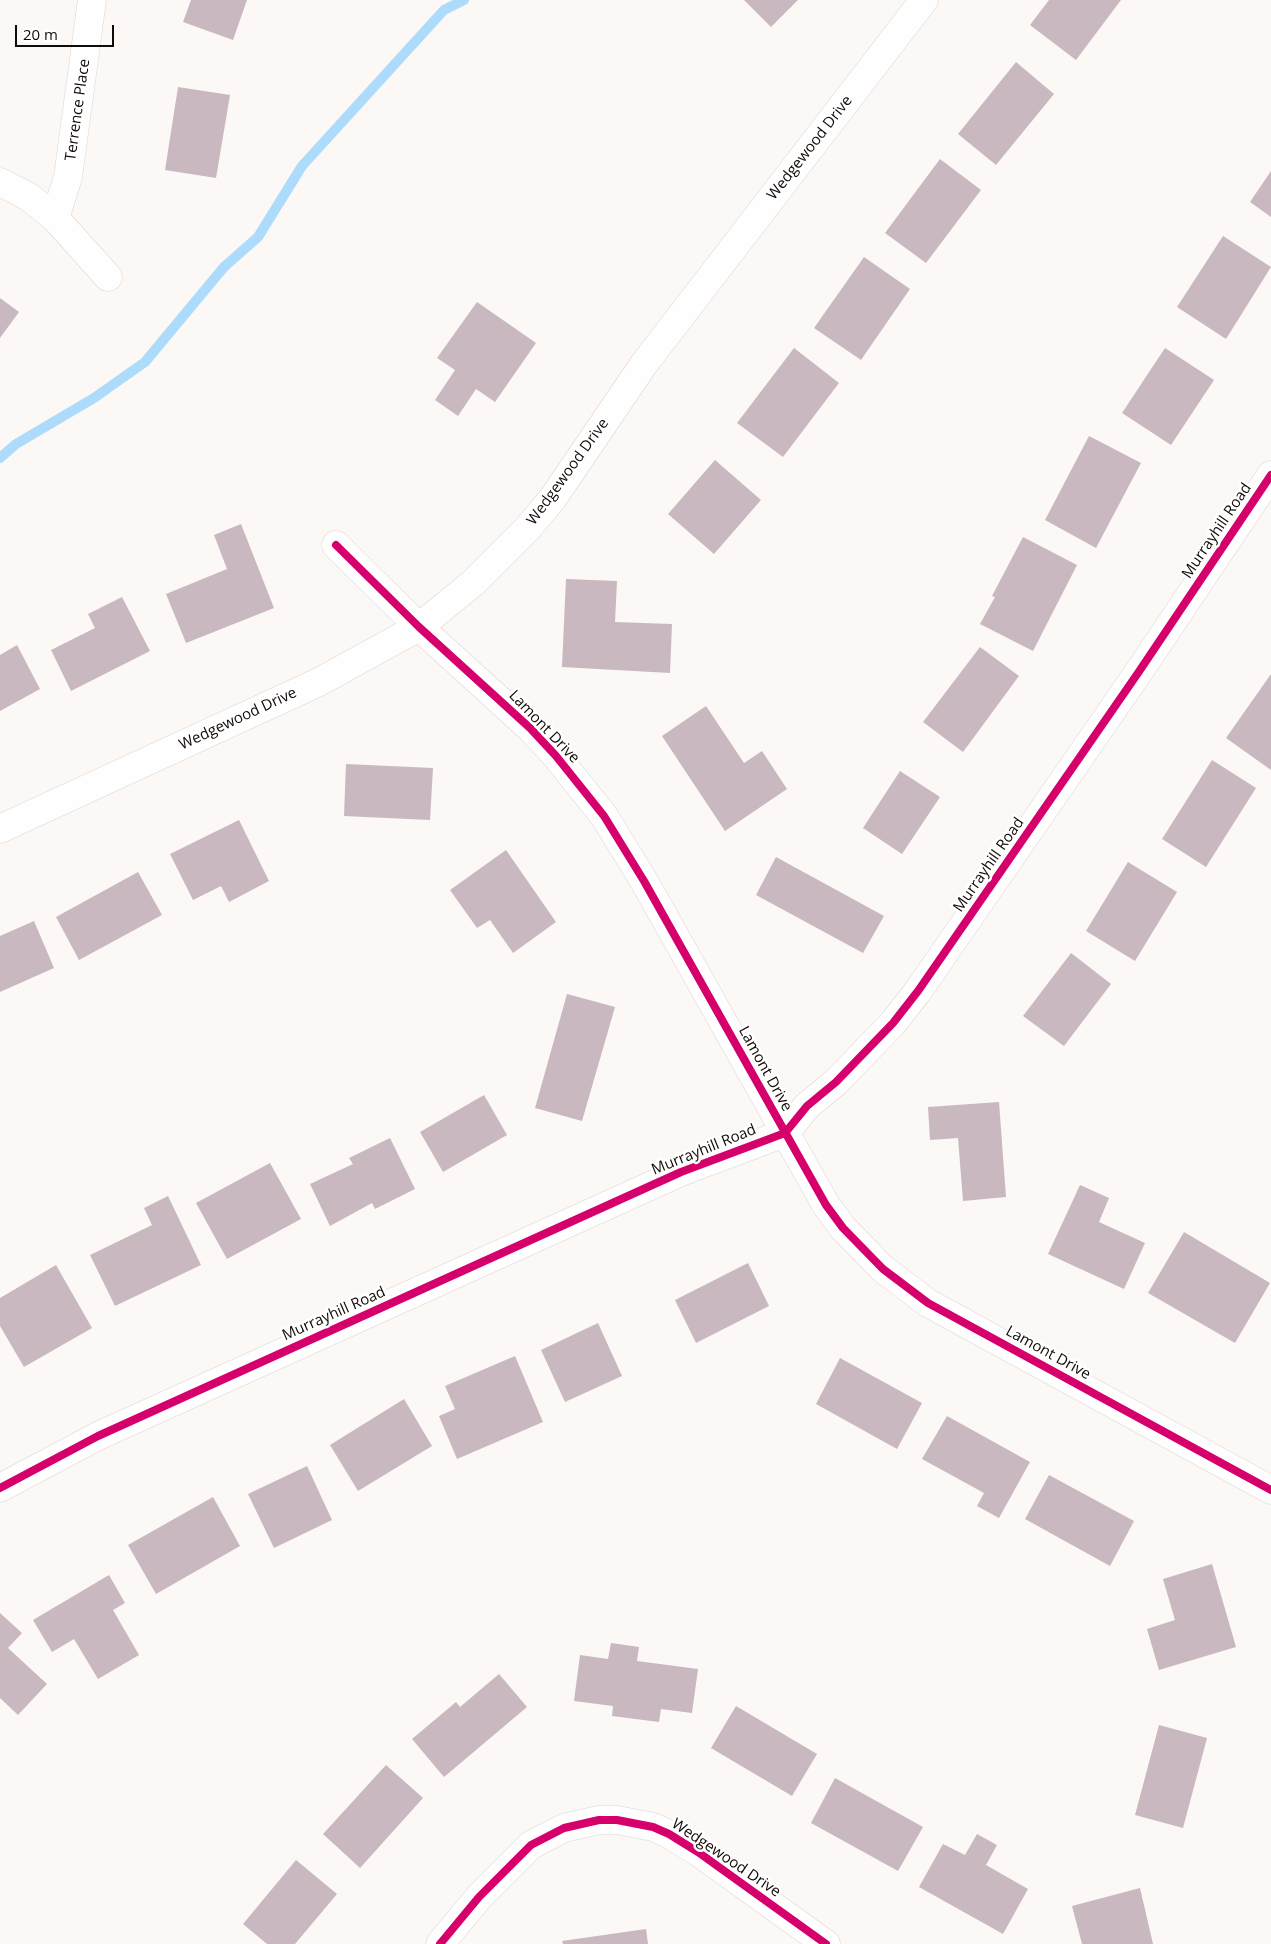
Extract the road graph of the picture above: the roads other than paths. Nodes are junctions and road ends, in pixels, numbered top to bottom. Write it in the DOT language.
graph roads {
  1 [pos="92,0"];
  2 [pos="924,0"];
  3 [pos="0,182"];
  4 [pos="55,218"];
  5 [pos="108,277"];
  6 [pos="1271,475"];
  7 [pos="336,544"];
  8 [pos="419,627"];
  9 [pos="0,829"];
  10 [pos="785,1133"];
  11 [pos="0,1488"];
  12 [pos="1271,1490"];
  13 [pos="440,1944"];
  14 [pos="826,1944"];
  1 -- 4 [label="street, Terrence Place"];
  2 -- 8 [label="street, Wedgewood Drive"];
  3 -- 4 [label="street"];
  4 -- 5 [label="street"];
  6 -- 10 [label="street, Murrayhill Road"];
  7 -- 8 [label="street, Lamont Drive"];
  8 -- 9 [label="street, Wedgewood Drive"];
  8 -- 10 [label="street, Lamont Drive"];
  10 -- 11 [label="street, Murrayhill Road"];
  10 -- 12 [label="street, Lamont Drive"];
  13 -- 14 [label="street, Wedgewood Drive"];
}
